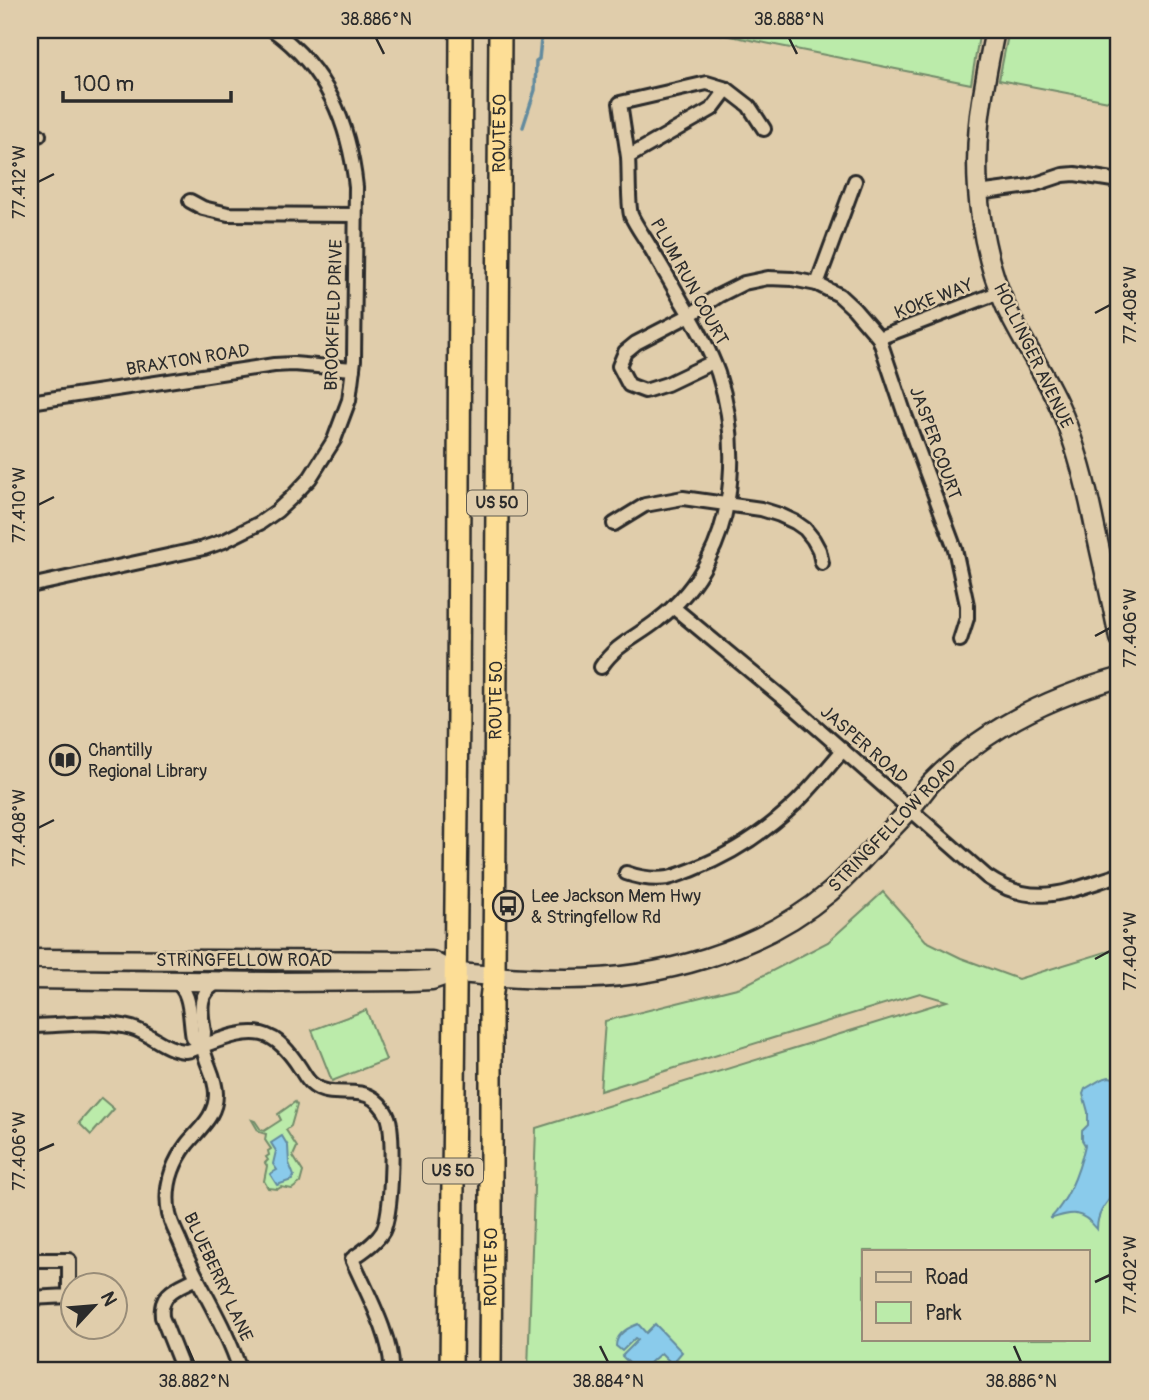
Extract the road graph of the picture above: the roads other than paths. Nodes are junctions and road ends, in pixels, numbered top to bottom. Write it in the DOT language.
graph roads {
  1 [pos="273,30"];
  2 [pos="461,30"];
  3 [pos="500,30"];
  4 [pos="995,30"];
  5 [pos="727,89"];
  6 [pos="764,129"];
  7 [pos="628,157"];
  8 [pos="855,181"];
  9 [pos="1119,181"];
  10 [pos="978,193"];
  11 [pos="190,201"];
  12 [pos="355,215"];
  13 [pos="817,284"];
  14 [pos="1000,292"];
  15 [pos="690,315"];
  16 [pos="879,338"];
  17 [pos="713,362"];
  18 [pos="353,369"];
  19 [pos="30,402"];
  20 [pos="726,504"];
  21 [pos="614,524"];
  22 [pos="822,563"];
  23 [pos="30,586"];
  24 [pos="673,607"];
  25 [pos="1119,638"];
  26 [pos="960,640"];
  27 [pos="601,667"];
  28 [pos="1119,678"];
  29 [pos="843,750"];
  30 [pos="910,809"];
  31 [pos="626,873"];
  32 [pos="1119,874"];
  33 [pos="30,960"];
  34 [pos="455,972"];
  35 [pos="495,976"];
  36 [pos="30,979"];
  37 [pos="166,980"];
  38 [pos="231,980"];
  39 [pos="30,1029"];
  40 [pos="202,1046"];
  41 [pos="30,1260"];
  42 [pos="197,1278"];
  43 [pos="30,1298"];
  44 [pos="183,1370"];
  45 [pos="240,1370"];
  46 [pos="391,1370"];
  47 [pos="451,1370"];
  48 [pos="490,1370"];
  1 -- 12 [label="street, BROOKFIELD DRIVE"];
  2 -- 34 [label="highway, ROUTE 50 / US 50"];
  3 -- 35 [label="highway, ROUTE 50 / US 50"];
  4 -- 10 [label="main road, HOLLINGER AVENUE"];
  5 -- 6 [label="street"];
  5 -- 7 [label="street"];
  5 -- 7 [label="street, PLUM RUN COURT"];
  7 -- 15 [label="street, PLUM RUN COURT"];
  8 -- 13 [label="street"];
  9 -- 10 [label="street"];
  10 -- 14 [label="main road, HOLLINGER AVENUE"];
  11 -- 12 [label="street"];
  12 -- 18 [label="street, BROOKFIELD DRIVE"];
  13 -- 15 [label="street, JASPER COURT"];
  13 -- 16 [label="street, JASPER COURT"];
  14 -- 16 [label="street, KOKE WAY"];
  14 -- 25 [label="main road, HOLLINGER AVENUE"];
  15 -- 17 [label="street, PLUM RUN COURT"];
  15 -- 17 [label="street, JASPER COURT"];
  16 -- 26 [label="street, JASPER COURT"];
  17 -- 20 [label="street, PLUM RUN COURT"];
  18 -- 19 [label="street, BRAXTON ROAD"];
  18 -- 23 [label="street, BROOKFIELD DRIVE"];
  20 -- 21 [label="street"];
  20 -- 22 [label="street"];
  20 -- 24 [label="street, PLUM RUN COURT"];
  24 -- 27 [label="street, PLUM RUN COURT"];
  24 -- 29 [label="street, JASPER ROAD"];
  28 -- 30 [label="main road, STRINGFELLOW ROAD"];
  29 -- 30 [label="street, JASPER ROAD"];
  29 -- 31 [label="street"];
  30 -- 32 [label="street, JASPER ROAD"];
  30 -- 35 [label="main road, STRINGFELLOW ROAD"];
  33 -- 34 [label="main road, STRINGFELLOW ROAD"];
  34 -- 35 [label="main road, STRINGFELLOW ROAD"];
  34 -- 38 [label="main road, STRINGFELLOW ROAD"];
  34 -- 47 [label="highway, ROUTE 50 / US 50"];
  35 -- 48 [label="highway, ROUTE 50 / US 50"];
  36 -- 37 [label="main road, STRINGFELLOW ROAD"];
  37 -- 38 [label="main road, STRINGFELLOW ROAD"];
  37 -- 40 [label="street, BLUEBERRY LANE"];
  38 -- 40 [label="street, BLUEBERRY LANE"];
  39 -- 40 [label="street"];
  40 -- 42 [label="street, BLUEBERRY LANE"];
  40 -- 46 [label="street"];
  41 -- 43 [label="street"];
  42 -- 44 [label="street"];
  42 -- 45 [label="street, BLUEBERRY LANE"];
}
